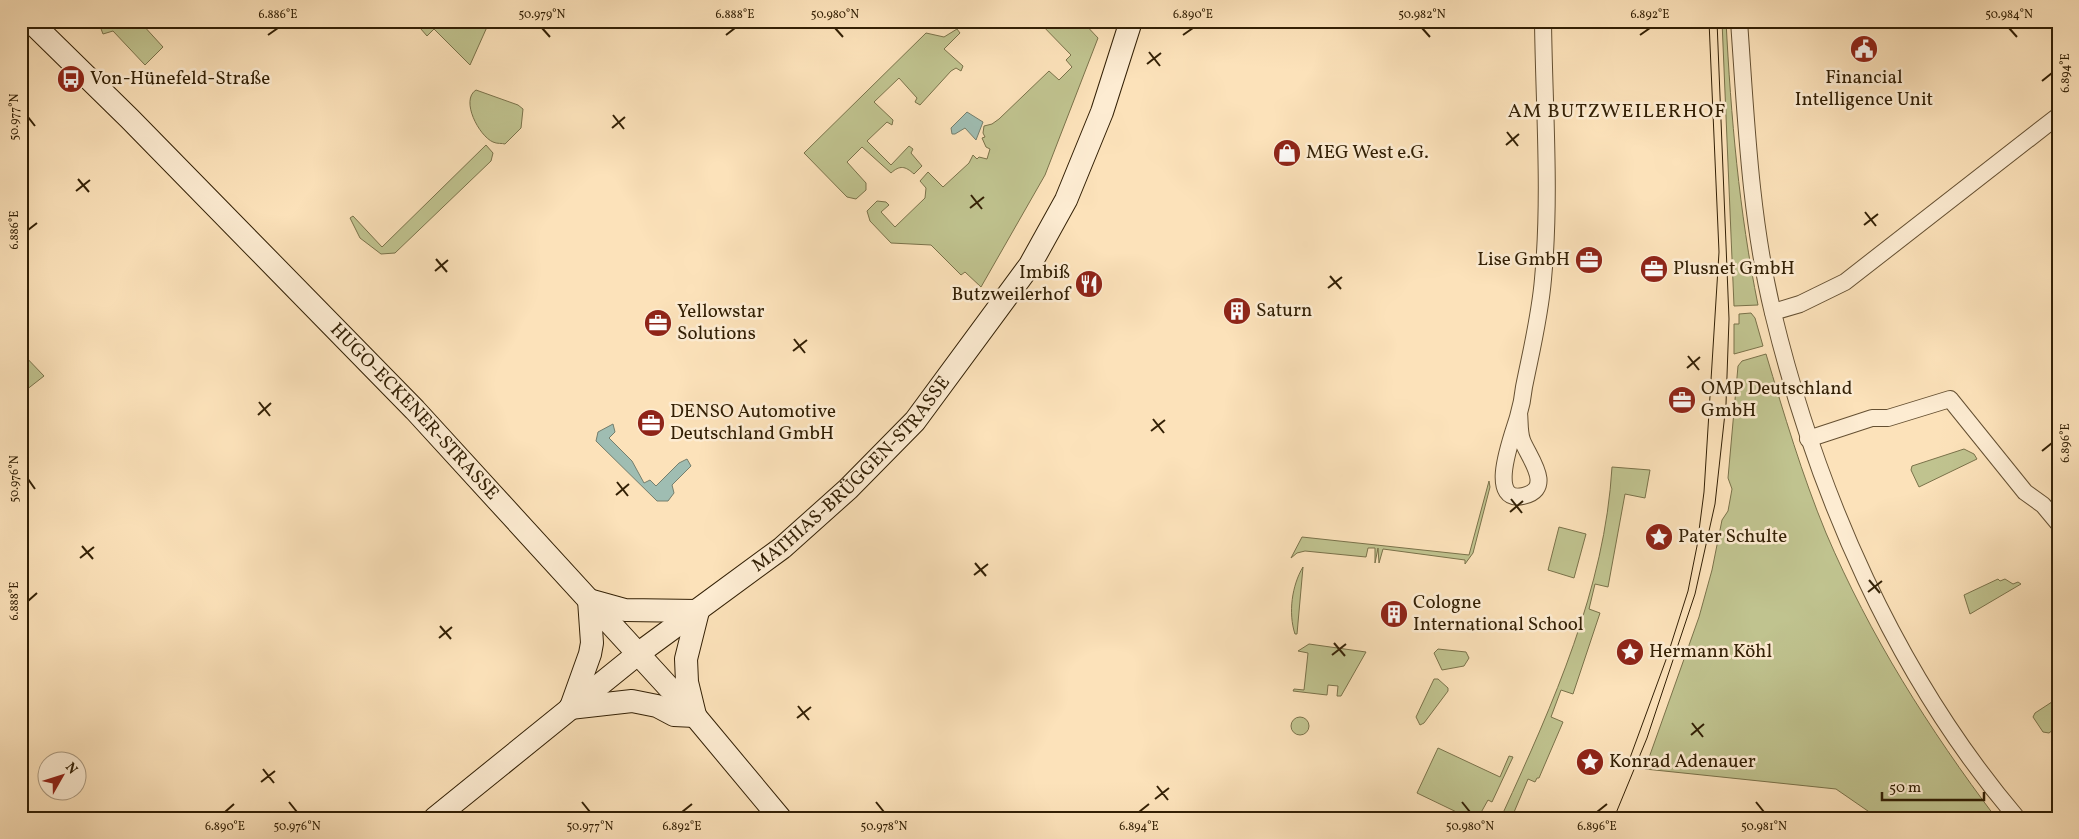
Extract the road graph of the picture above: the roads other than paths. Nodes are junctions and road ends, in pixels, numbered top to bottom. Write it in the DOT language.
graph roads {
  1 [pos="30,21"];
  2 [pos="1131,21"];
  3 [pos="1543,21"];
  4 [pos="1739,21"];
  5 [pos="2058,116"];
  6 [pos="1773,312"];
  7 [pos="1520,413"];
  8 [pos="1808,439"];
  9 [pos="2058,523"];
  10 [pos="589,600"];
  11 [pos="698,611"];
  12 [pos="639,653"];
  13 [pos="570,708"];
  14 [pos="696,716"];
  15 [pos="435,818"];
  16 [pos="780,818"];
  17 [pos="2017,818"];
  1 -- 10 [label="street, HUGO-ECKENER-STRASSE"];
  2 -- 11 [label="street, MATHIAS-BRÜGGEN-STRASSE"];
  3 -- 7 [label="street"];
  4 -- 6 [label="street"];
  5 -- 6 [label="street"];
  6 -- 8 [label="street"];
  8 -- 9 [label="street"];
  8 -- 17 [label="street"];
  10 -- 11 [label="street"];
  10 -- 12 [label="street, HUGO-ECKENER-STRASSE"];
  10 -- 13 [label="street"];
  11 -- 12 [label="street, MATHIAS-BRÜGGEN-STRASSE"];
  11 -- 14 [label="street"];
  12 -- 13 [label="street, MATHIAS-BRÜGGEN-STRASSE"];
  12 -- 14 [label="street, HUGO-ECKENER-STRASSE"];
  13 -- 14 [label="street"];
  13 -- 15 [label="street, MATHIAS-BRÜGGEN-STRASSE"];
  14 -- 16 [label="street, HUGO-ECKENER-STRASSE"];
}
